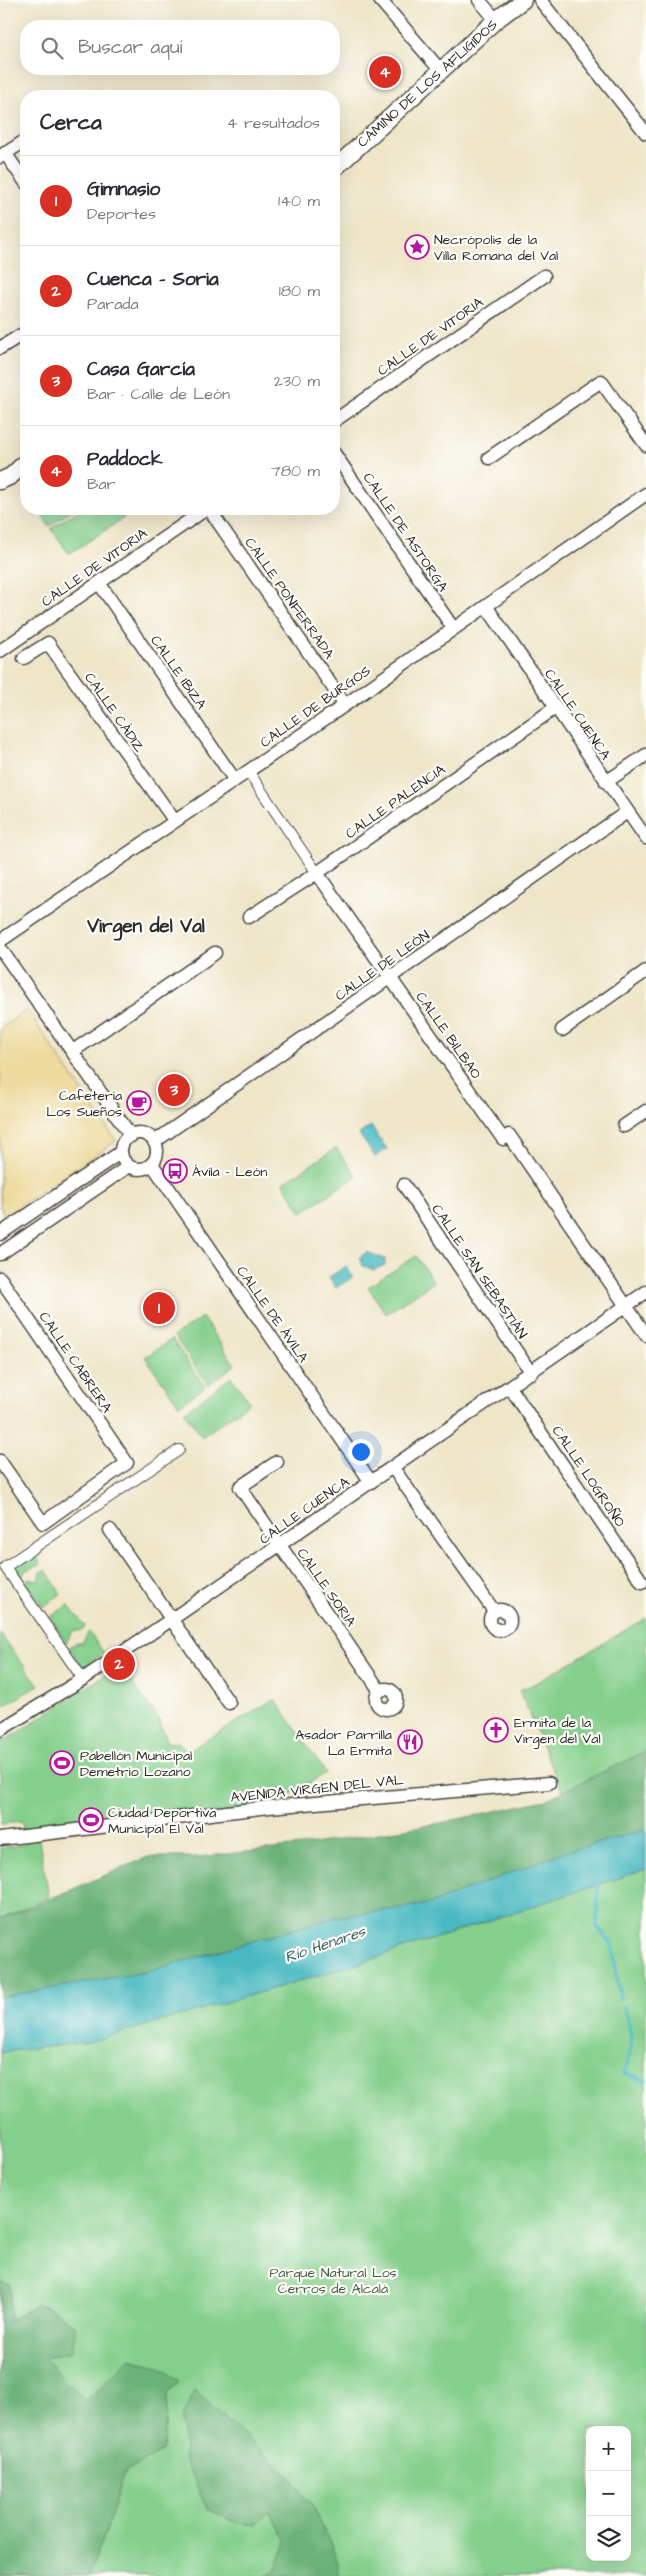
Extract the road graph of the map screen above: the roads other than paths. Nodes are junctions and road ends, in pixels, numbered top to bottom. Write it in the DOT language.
graph roads {
  1 [pos="380,0"];
  2 [pos="479,0"];
  3 [pos="524,0"];
  4 [pos="540,0"];
  5 [pos="496,20"];
  6 [pos="441,71"];
  7 [pos="646,133"];
  8 [pos="20,144"];
  9 [pos="3,155"];
  10 [pos="340,164"];
  11 [pos="20,176"];
  12 [pos="544,276"];
  13 [pos="20,336"];
  14 [pos="0,348"];
  15 [pos="340,417"];
  16 [pos="646,445"];
  17 [pos="489,458"];
  18 [pos="340,462"];
  19 [pos="20,468"];
  20 [pos="0,481"];
  21 [pos="646,494"];
  22 [pos="199,515"];
  23 [pos="212,515"];
  24 [pos="98,583"];
  25 [pos="486,606"];
  26 [pos="453,628"];
  27 [pos="0,651"];
  28 [pos="24,658"];
  29 [pos="345,705"];
  30 [pos="555,708"];
  31 [pos="646,755"];
  32 [pos="248,771"];
  33 [pos="234,779"];
  34 [pos="606,782"];
  35 [pos="628,812"];
  36 [pos="174,820"];
  37 [pos="646,838"];
  38 [pos="317,873"];
  39 [pos="250,917"];
  40 [pos="0,941"];
  41 [pos="0,948"];
  42 [pos="215,953"];
  43 [pos="646,971"];
  44 [pos="390,978"];
  45 [pos="562,1030"];
  46 [pos="72,1051"];
  47 [pos="646,1111"];
  48 [pos="624,1126"];
  49 [pos="131,1136"];
  50 [pos="154,1142"];
  51 [pos="121,1152"];
  52 [pos="152,1164"];
  53 [pos="129,1166"];
  54 [pos="404,1185"];
  55 [pos="0,1234"];
  56 [pos="0,1254"];
  57 [pos="0,1278"];
  58 [pos="646,1292"];
  59 [pos="627,1306"];
  60 [pos="646,1335"];
  61 [pos="531,1373"];
  62 [pos="510,1388"];
  63 [pos="178,1450"];
  64 [pos="0,1461"];
  65 [pos="277,1462"];
  66 [pos="393,1468"];
  67 [pos="371,1482"];
  68 [pos="110,1530"];
  69 [pos="280,1545"];
  70 [pos="642,1582"];
  71 [pos="494,1611"];
  72 [pos="172,1619"];
  73 [pos="83,1679"];
  74 [pos="380,1691"];
  75 [pos="229,1702"];
  76 [pos="0,1730"];
  77 [pos="549,1783"];
  78 [pos="0,1839"];
  1 -- 6 [label="street"];
  2 -- 5 [label="street"];
  3 -- 5 [label="street, CAMINO DE LOS AFLIGIDOS"];
  4 -- 7 [label="street"];
  5 -- 6 [label="street, CAMINO DE LOS AFLIGIDOS"];
  6 -- 10 [label="street, CAMINO DE LOS AFLIGIDOS"];
  8 -- 9 [label="street"];
  9 -- 11 [label="street"];
  12 -- 15 [label="street, CALLE DE VITORIA"];
  13 -- 14 [label="street"];
  16 -- 17 [label="street"];
  18 -- 26 [label="street, CALLE DE ASTORGA"];
  19 -- 20 [label="street"];
  21 -- 25 [label="street, CALLE DE BURGOS"];
  22 -- 24 [label="street, CALLE DE VITORIA"];
  23 -- 29 [label="street, CALLE PONFERRADA"];
  24 -- 27 [label="street, CALLE DE VITORIA"];
  24 -- 33 [label="street, CALLE IBIZA"];
  25 -- 26 [label="street, CALLE DE BURGOS"];
  25 -- 30 [label="street, CALLE CUENCA"];
  26 -- 29 [label="street, CALLE DE BURGOS"];
  28 -- 36 [label="street, CALLE CÁDIZ"];
  29 -- 32 [label="street, CALLE DE BURGOS"];
  30 -- 34 [label="street, CALLE CUENCA"];
  30 -- 38 [label="street, CALLE PALENCIA"];
  31 -- 34 [label="street"];
  32 -- 33 [label="street, CALLE DE BURGOS"];
  32 -- 38 [label="street, CALLE BILBAO"];
  33 -- 36 [label="street, CALLE DE BURGOS"];
  34 -- 35 [label="street, CALLE CUENCA"];
  35 -- 37 [label="street, CALLE CUENCA"];
  35 -- 44 [label="street, CALLE DE LEÓN"];
  36 -- 40 [label="street, CALLE DE BURGOS"];
  38 -- 39 [label="street, CALLE PALENCIA"];
  38 -- 44 [label="street, CALLE BILBAO"];
  41 -- 46 [label="street"];
  42 -- 46 [label="street"];
  43 -- 45 [label="street"];
  44 -- 50 [label="street, CALLE DE LEÓN"];
  44 -- 59 [label="street, CALLE BILBAO"];
  46 -- 49 [label="street"];
  47 -- 48 [label="street"];
  49 -- 50 [label="street"];
  49 -- 51 [label="street"];
  50 -- 52 [label="street"];
  51 -- 53 [label="street"];
  51 -- 55 [label="street"];
  52 -- 53 [label="street"];
  52 -- 67 [label="street, CALLE DE ÁVILA"];
  53 -- 56 [label="street"];
  54 -- 61 [label="street, CALLE SAN SEBASTIÁN"];
  57 -- 64 [label="street, CALLE CABRERA"];
  58 -- 59 [label="street, CALLE CUENCA"];
  59 -- 60 [label="street"];
  59 -- 61 [label="street, CALLE CUENCA"];
  61 -- 62 [label="street, CALLE CUENCA"];
  62 -- 66 [label="street, CALLE CUENCA"];
  62 -- 70 [label="street, CALLE LOGROÑO"];
  63 -- 73 [label="street"];
  65 -- 69 [label="street, CALLE SORIA"];
  66 -- 67 [label="street, CALLE CUENCA"];
  66 -- 71 [label="street"];
  67 -- 69 [label="street, CALLE CUENCA"];
  68 -- 72 [label="street"];
  69 -- 72 [label="street, CALLE CUENCA"];
  69 -- 74 [label="street, CALLE SORIA"];
  72 -- 73 [label="street, CALLE CUENCA"];
  72 -- 75 [label="street"];
  73 -- 76 [label="street, CALLE CUENCA"];
  77 -- 78 [label="street, AVENIDA VIRGEN DEL VAL"];
}
